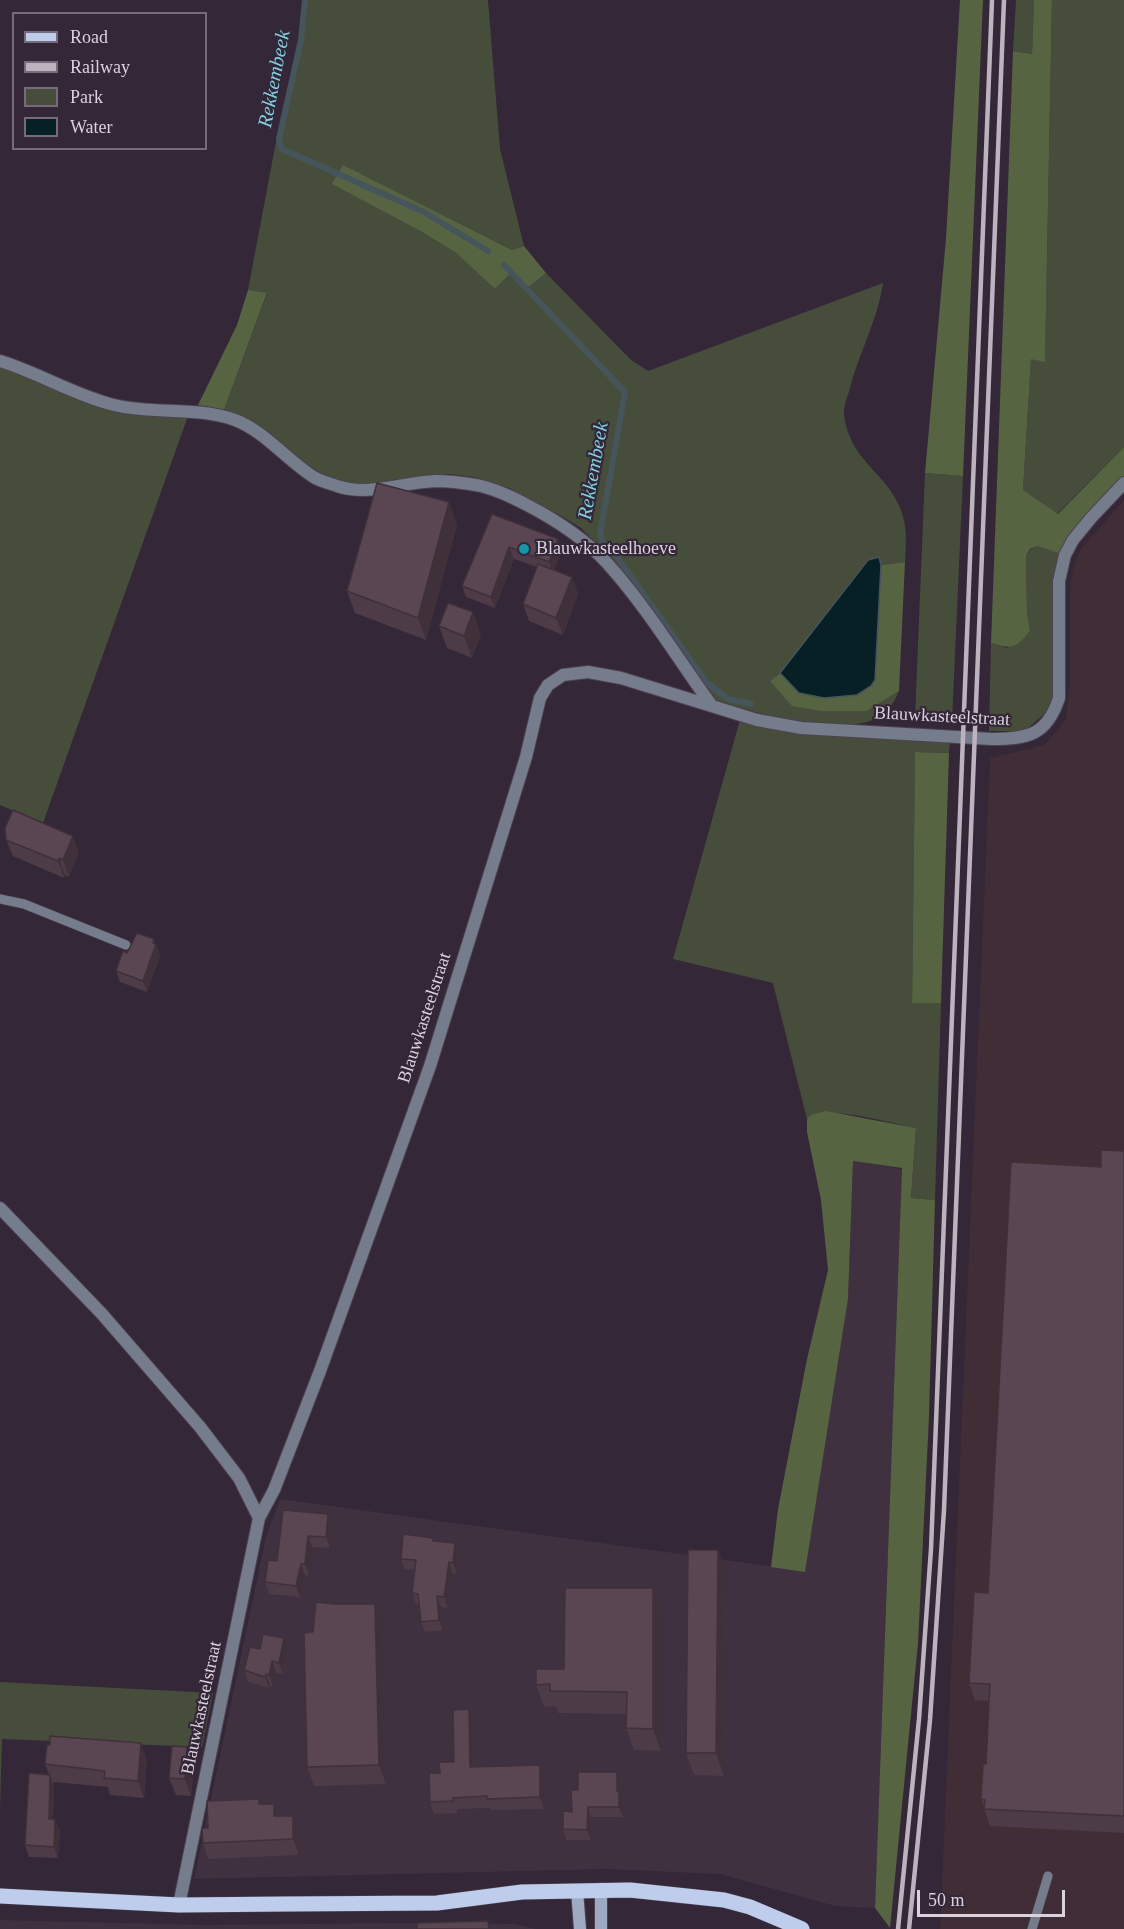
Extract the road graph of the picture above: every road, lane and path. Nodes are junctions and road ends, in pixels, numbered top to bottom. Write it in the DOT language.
graph roads {
  1 [pos="0,361"];
  2 [pos="1124,483"];
  3 [pos="712,706"];
  4 [pos="0,899"];
  5 [pos="126,945"];
  6 [pos="0,1208"];
  7 [pos="258,1518"];
  8 [pos="1048,1876"];
  9 [pos="601,1889"];
  10 [pos="577,1890"];
  11 [pos="0,1896"];
  12 [pos="179,1905"];
  13 [pos="580,1929"];
  14 [pos="602,1929"];
  15 [pos="802,1929"];
  16 [pos="1032,1929"];
  1 -- 3 [label="street"];
  2 -- 3 [label="street, Blauwkasteelstraat"];
  3 -- 7 [label="street, Blauwkasteelstraat"];
  4 -- 5 [label="lane"];
  6 -- 7 [label="street"];
  7 -- 12 [label="street, Blauwkasteelstraat"];
  8 -- 16 [label="lane"];
  9 -- 10 [label="main road"];
  9 -- 14 [label="main road"];
  9 -- 15 [label="main road"];
  10 -- 12 [label="main road"];
  10 -- 13 [label="main road"];
  11 -- 12 [label="main road"];
}
